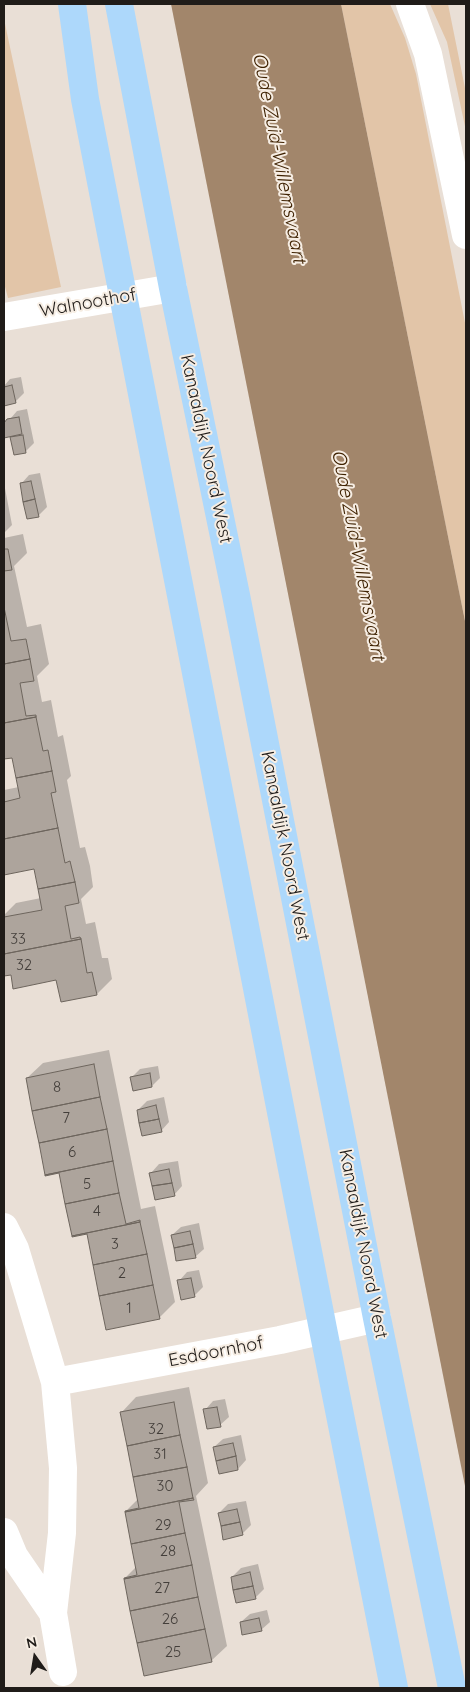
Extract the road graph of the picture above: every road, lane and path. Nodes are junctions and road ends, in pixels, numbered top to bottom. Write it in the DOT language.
graph roads {
  1 [pos="72,4"];
  2 [pos="119,4"];
  3 [pos="410,4"];
  4 [pos="466,235"];
  5 [pos="173,288"];
  6 [pos="123,297"];
  7 [pos="4,317"];
  8 [pos="4,1227"];
  9 [pos="377,1318"];
  10 [pos="323,1329"];
  11 [pos="55,1382"];
  12 [pos="4,1532"];
  13 [pos="53,1614"];
  14 [pos="63,1672"];
  15 [pos="394,1688"];
  16 [pos="452,1688"];
  1 -- 6 [label="main road"];
  2 -- 5 [label="main road, Kanaaldijk Noord West"];
  3 -- 4 [label="street"];
  5 -- 6 [label="street, Walnoothof"];
  5 -- 9 [label="main road, Kanaaldijk Noord West"];
  6 -- 7 [label="street, Walnoothof"];
  6 -- 10 [label="main road"];
  8 -- 11 [label="street"];
  9 -- 10 [label="street, Esdoornhof"];
  9 -- 16 [label="main road, Kanaaldijk Noord West"];
  10 -- 11 [label="street, Esdoornhof"];
  10 -- 15 [label="main road"];
  11 -- 13 [label="street"];
  12 -- 13 [label="street"];
  13 -- 14 [label="street"];
}
